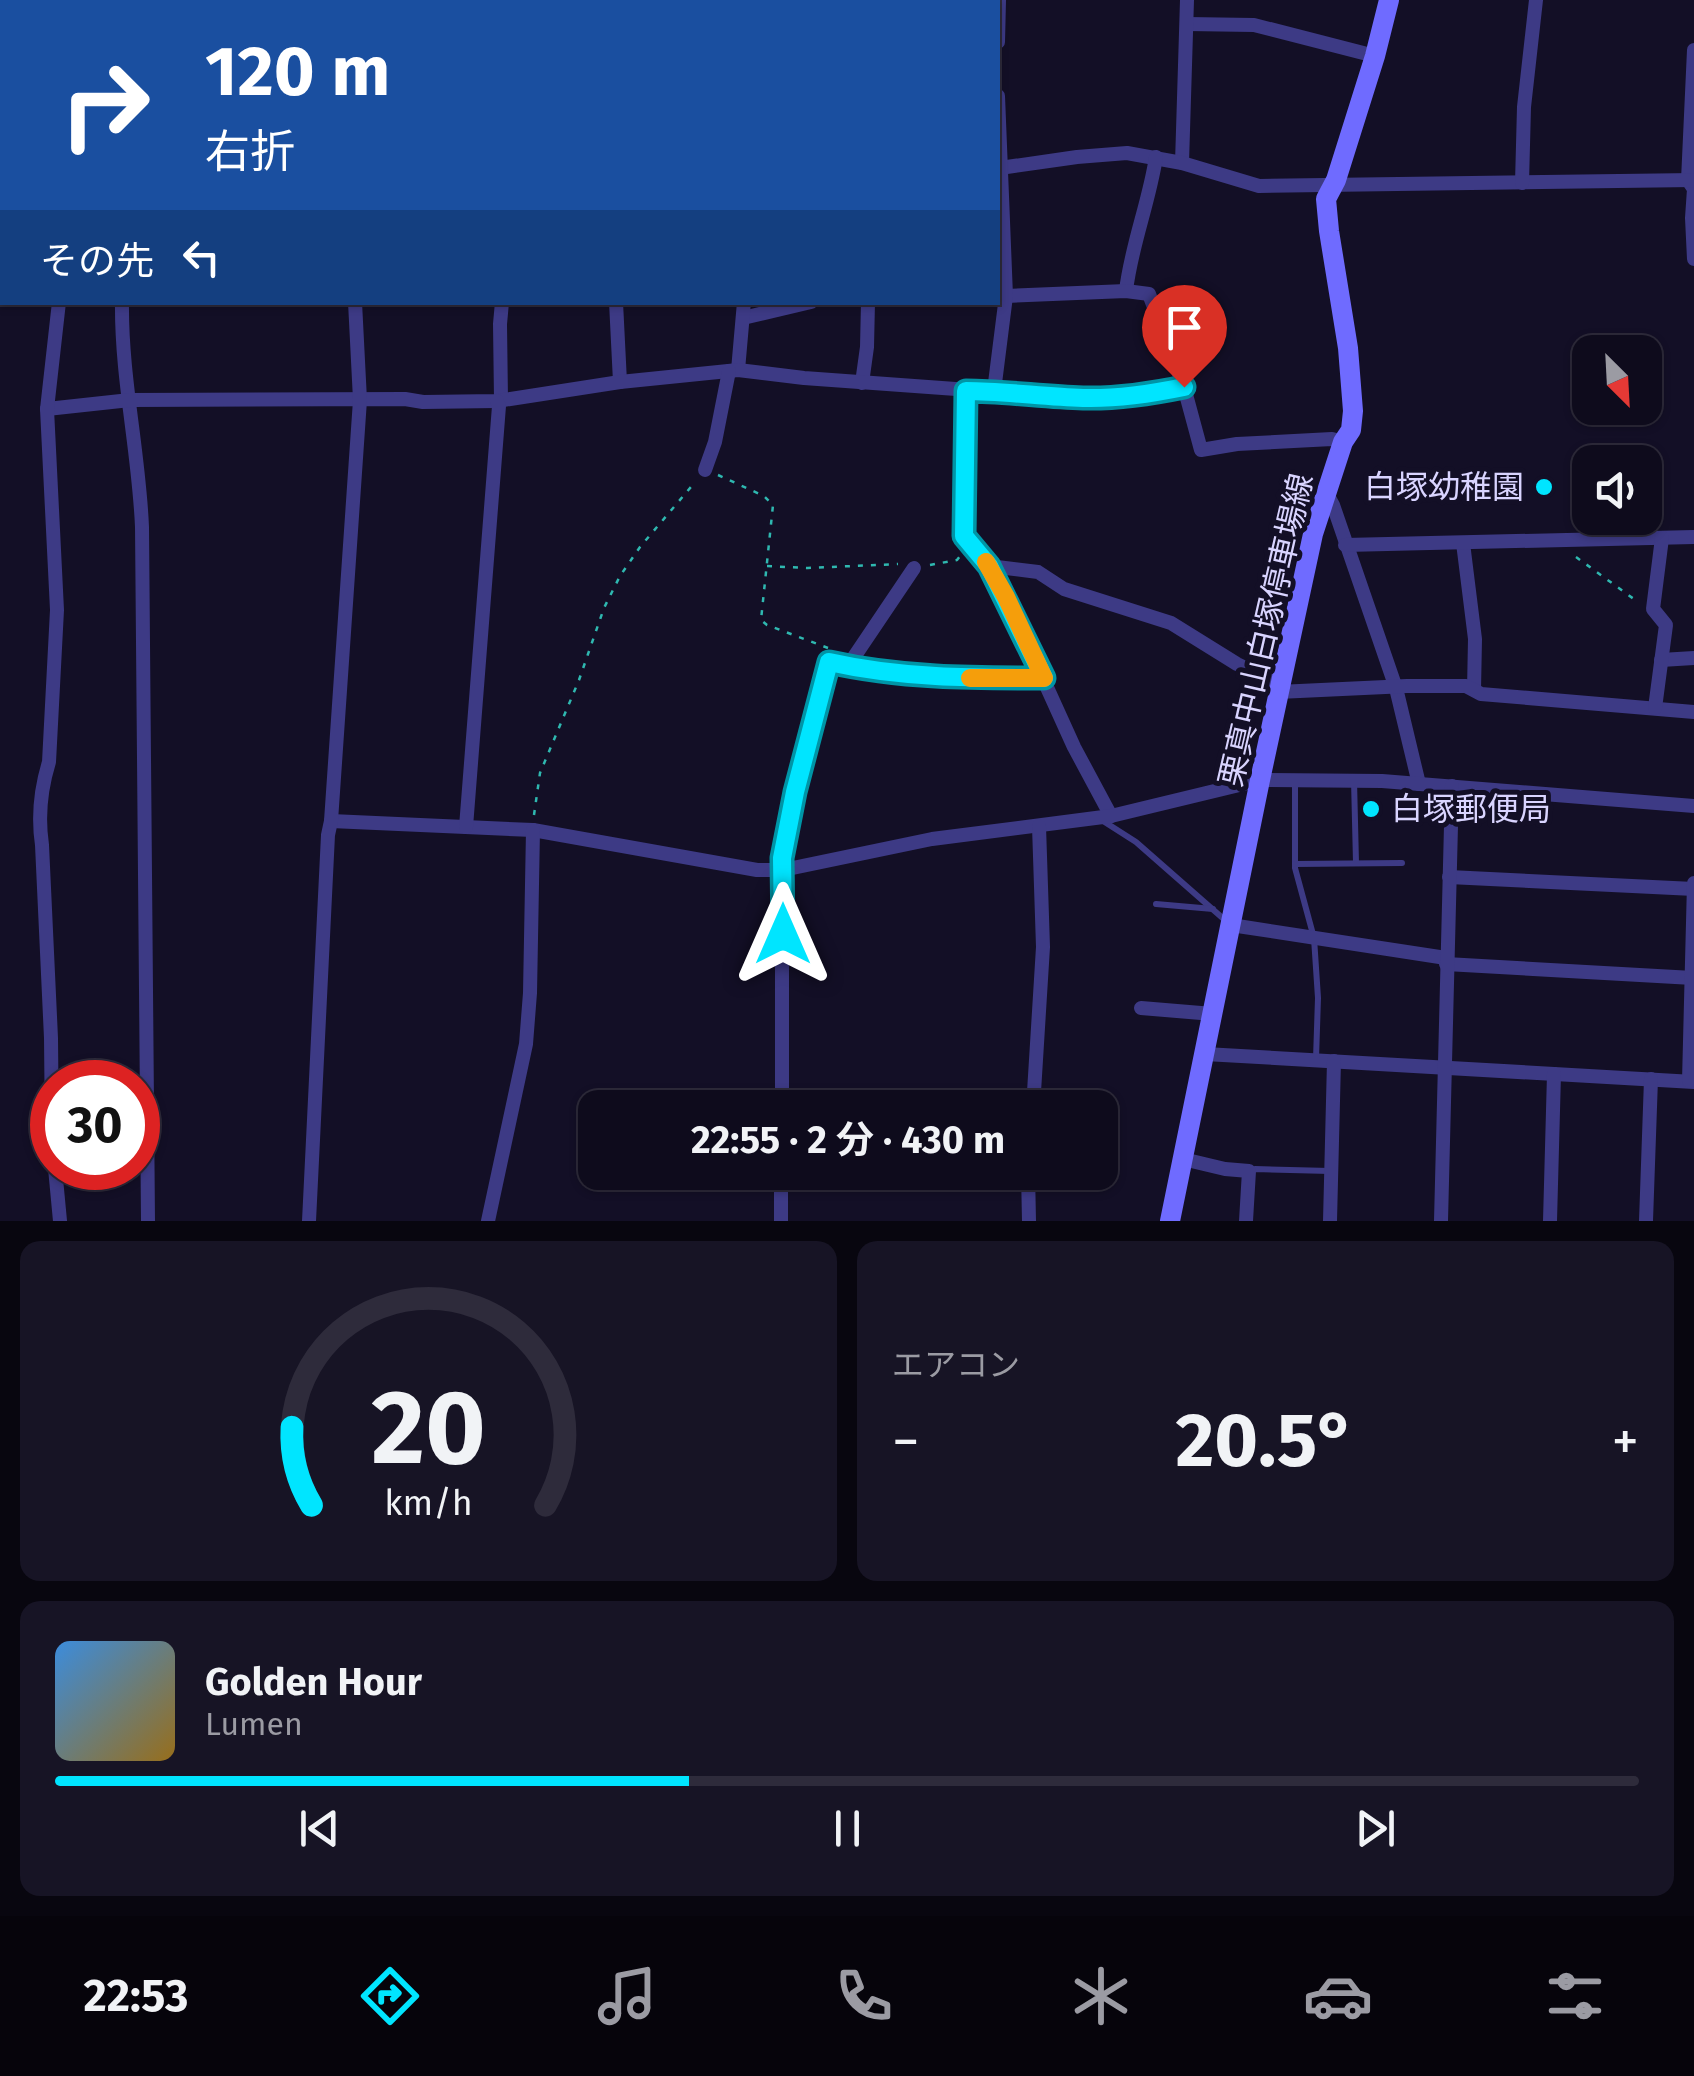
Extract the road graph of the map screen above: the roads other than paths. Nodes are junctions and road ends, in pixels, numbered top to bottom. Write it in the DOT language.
graph roads {
  1 [pos="1187,0"];
  2 [pos="1388,0"];
  3 [pos="1536,0"];
  4 [pos="1187,24"];
  5 [pos="1694,50"];
  6 [pos="1375,56"];
  7 [pos="1156,158"];
  8 [pos="1182,162"];
  9 [pos="1000,168"];
  10 [pos="1691,180"];
  11 [pos="1522,183"];
  12 [pos="1333,186"];
  13 [pos="1694,259"];
  14 [pos="1126,291"];
  15 [pos="1006,296"];
  16 [pos="58,305"];
  17 [pos="122,305"];
  18 [pos="355,305"];
  19 [pos="502,305"];
  20 [pos="616,305"];
  21 [pos="786,305"];
  22 [pos="868,305"];
  23 [pos="743,310"];
  24 [pos="734,371"];
  25 [pos="620,382"];
  26 [pos="862,383"];
  27 [pos="1184,387"];
  28 [pos="966,391"];
  29 [pos="994,391"];
  30 [pos="130,400"];
  31 [pos="360,400"];
  32 [pos="499,401"];
  33 [pos="47,410"];
  34 [pos="1344,442"];
  35 [pos="706,470"];
  36 [pos="1327,494"];
  37 [pos="1662,538"];
  38 [pos="1694,538"];
  39 [pos="1463,542"];
  40 [pos="1345,545"];
  41 [pos="989,566"];
  42 [pos="914,568"];
  43 [pos="1694,658"];
  44 [pos="1661,660"];
  45 [pos="848,666"];
  46 [pos="1044,678"];
  47 [pos="1396,688"];
  48 [pos="1279,689"];
  49 [pos="1474,690"];
  50 [pos="1656,708"];
  51 [pos="1694,712"];
  52 [pos="1294,779"];
  53 [pos="1260,780"];
  54 [pos="1354,780"];
  55 [pos="1419,784"];
  56 [pos="1452,786"];
  57 [pos="1694,806"];
  58 [pos="1104,817"];
  59 [pos="331,821"];
  60 [pos="1039,826"];
  61 [pos="466,827"];
  62 [pos="533,830"];
  63 [pos="1356,863"];
  64 [pos="1402,863"];
  65 [pos="1295,864"];
  66 [pos="783,870"];
  67 [pos="1449,876"];
  68 [pos="1694,886"];
  69 [pos="1156,904"];
  70 [pos="1213,909"];
  71 [pos="1230,925"];
  72 [pos="1314,938"];
  73 [pos="1446,961"];
  74 [pos="1693,978"];
  75 [pos="1142,1008"];
  76 [pos="1213,1014"];
  77 [pos="1205,1054"];
  78 [pos="51,1060"];
  79 [pos="1316,1060"];
  80 [pos="1334,1062"];
  81 [pos="1445,1068"];
  82 [pos="1554,1074"];
  83 [pos="1651,1080"];
  84 [pos="1691,1082"];
  85 [pos="782,1090"];
  86 [pos="1034,1090"];
  87 [pos="1183,1160"];
  88 [pos="1331,1170"];
  89 [pos="1249,1172"];
  90 [pos="57,1190"];
  91 [pos="781,1190"];
  92 [pos="1028,1190"];
  93 [pos="60,1221"];
  94 [pos="148,1221"];
  95 [pos="309,1221"];
  96 [pos="488,1221"];
  97 [pos="781,1221"];
  98 [pos="1029,1221"];
  99 [pos="1170,1221"];
  100 [pos="1246,1221"];
  101 [pos="1330,1221"];
  102 [pos="1441,1221"];
  103 [pos="1550,1221"];
  104 [pos="1646,1221"];
  1 -- 4 [label="street"];
  2 -- 6 [label="main road, 栗真中山白塚停車場線"];
  3 -- 11 [label="street"];
  4 -- 6 [label="street"];
  4 -- 8 [label="street"];
  5 -- 10 [label="street"];
  6 -- 12 [label="main road, 栗真中山白塚停車場線"];
  7 -- 8 [label="street"];
  7 -- 9 [label="street"];
  7 -- 14 [label="street"];
  8 -- 12 [label="street"];
  9 -- 15 [label="street"];
  10 -- 11 [label="street"];
  10 -- 13 [label="street"];
  11 -- 12 [label="street"];
  12 -- 34 [label="main road, 栗真中山白塚停車場線"];
  14 -- 15 [label="street"];
  14 -- 27 [label="street"];
  15 -- 29 [label="street"];
  16 -- 33 [label="street"];
  17 -- 30 [label="street"];
  18 -- 31 [label="street"];
  19 -- 32 [label="street"];
  20 -- 25 [label="street"];
  21 -- 23 [label="street"];
  22 -- 26 [label="street"];
  23 -- 24 [label="street"];
  24 -- 25 [label="street"];
  24 -- 26 [label="street"];
  24 -- 35 [label="street"];
  25 -- 32 [label="street"];
  26 -- 28 [label="street"];
  27 -- 29 [label="street"];
  27 -- 34 [label="street"];
  28 -- 29 [label="street"];
  28 -- 41 [label="street"];
  30 -- 31 [label="street"];
  30 -- 33 [label="street"];
  30 -- 94 [label="street"];
  31 -- 32 [label="street"];
  31 -- 59 [label="street"];
  32 -- 61 [label="street"];
  33 -- 78 [label="street"];
  34 -- 36 [label="main road, 栗真中山白塚停車場線"];
  36 -- 40 [label="street"];
  36 -- 48 [label="main road, 栗真中山白塚停車場線"];
  37 -- 38 [label="street"];
  37 -- 39 [label="street"];
  37 -- 44 [label="street"];
  39 -- 40 [label="street"];
  39 -- 49 [label="street"];
  40 -- 47 [label="street"];
  41 -- 46 [label="street"];
  41 -- 48 [label="street"];
  42 -- 45 [label="street"];
  43 -- 44 [label="street"];
  44 -- 50 [label="street"];
  45 -- 46 [label="street"];
  45 -- 66 [label="street"];
  46 -- 58 [label="street"];
  47 -- 48 [label="street"];
  47 -- 49 [label="street"];
  47 -- 55 [label="street"];
  48 -- 53 [label="main road, 栗真中山白塚停車場線"];
  49 -- 50 [label="street"];
  50 -- 51 [label="street"];
  52 -- 53 [label="street"];
  52 -- 54 [label="street"];
  52 -- 65 [label="lane"];
  53 -- 58 [label="street"];
  53 -- 71 [label="main road, 栗真中山白塚停車場線"];
  54 -- 55 [label="street"];
  54 -- 63 [label="lane"];
  55 -- 56 [label="street"];
  56 -- 57 [label="street"];
  56 -- 67 [label="street"];
  58 -- 60 [label="street"];
  58 -- 70 [label="lane"];
  59 -- 61 [label="street"];
  59 -- 95 [label="street"];
  60 -- 66 [label="street"];
  60 -- 86 [label="street"];
  61 -- 62 [label="street"];
  62 -- 66 [label="street"];
  62 -- 96 [label="street"];
  63 -- 64 [label="lane"];
  63 -- 65 [label="lane"];
  65 -- 72 [label="lane"];
  66 -- 85 [label="street"];
  67 -- 68 [label="street"];
  67 -- 73 [label="street"];
  68 -- 74 [label="street"];
  69 -- 70 [label="lane"];
  70 -- 71 [label="lane"];
  71 -- 72 [label="street"];
  71 -- 76 [label="main road, 栗真中山白塚停車場線"];
  72 -- 73 [label="street"];
  72 -- 79 [label="lane"];
  73 -- 74 [label="street"];
  73 -- 81 [label="street"];
  74 -- 84 [label="street"];
  75 -- 76 [label="street"];
  76 -- 77 [label="main road, 栗真中山白塚停車場線"];
  77 -- 79 [label="street"];
  77 -- 87 [label="main road, 栗真中山白塚停車場線"];
  79 -- 80 [label="street"];
  80 -- 81 [label="street"];
  80 -- 88 [label="street"];
  81 -- 82 [label="street"];
  81 -- 102 [label="street"];
  82 -- 83 [label="street"];
  82 -- 103 [label="street"];
  83 -- 84 [label="street"];
  83 -- 104 [label="street"];
  87 -- 89 [label="street"];
  87 -- 99 [label="main road, 栗真中山白塚停車場線"];
  88 -- 89 [label="lane"];
  88 -- 101 [label="street"];
  89 -- 100 [label="street"];
  90 -- 93 [label="street"];
  91 -- 97 [label="street"];
  92 -- 98 [label="street"];
}
